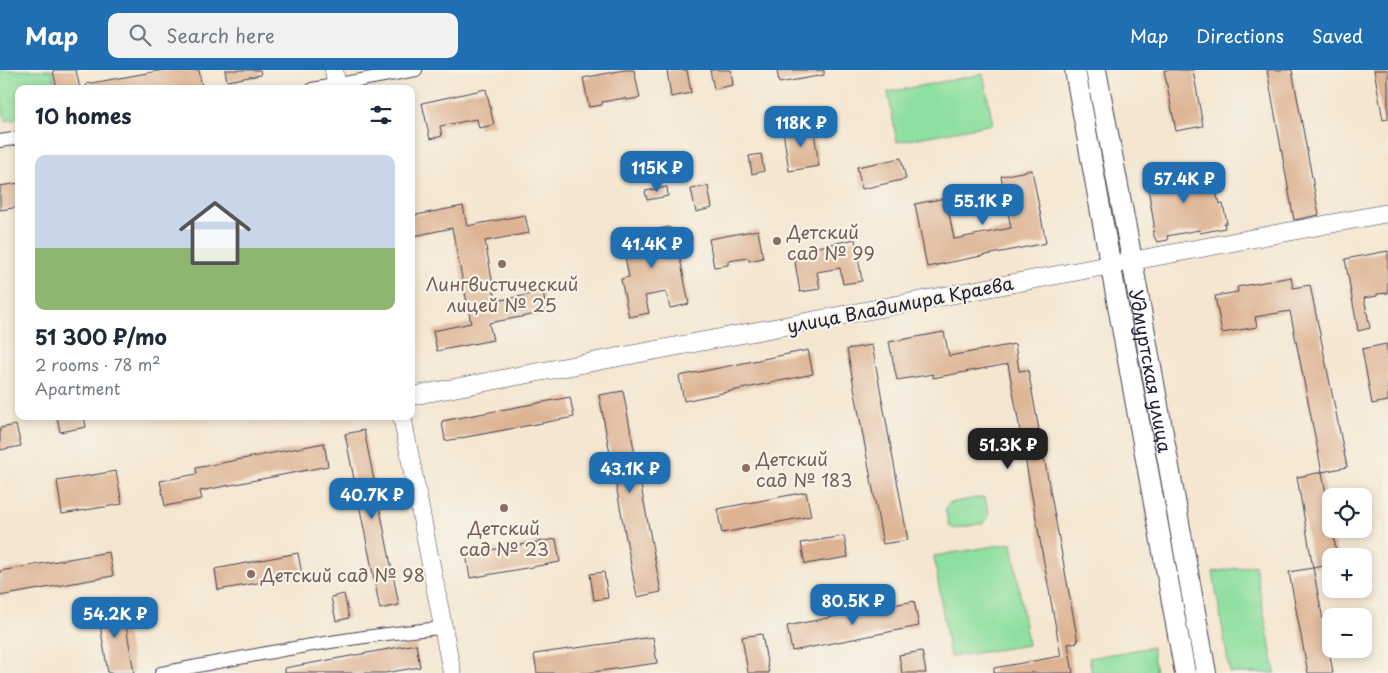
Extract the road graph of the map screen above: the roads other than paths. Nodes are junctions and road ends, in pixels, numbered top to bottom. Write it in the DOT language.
graph roads {
  1 [pos="416,70"];
  2 [pos="1075,70"];
  3 [pos="1096,70"];
  4 [pos="336,81"];
  5 [pos="324,85"];
  6 [pos="15,139"];
  7 [pos="0,141"];
  8 [pos="1388,213"];
  9 [pos="1132,261"];
  10 [pos="1111,265"];
  11 [pos="415,395"];
  12 [pos="403,420"];
  13 [pos="444,628"];
  14 [pos="161,673"];
  15 [pos="452,673"];
  16 [pos="1186,673"];
  17 [pos="1206,673"];
  1 -- 4 [label="street"];
  2 -- 10 [label="main road, Удмуртская улица"];
  3 -- 9 [label="main road, Удмуртская улица"];
  4 -- 5 [label="street"];
  6 -- 7 [label="street"];
  8 -- 9 [label="street, улица Владимира Краева"];
  9 -- 10 [label="street, улица Владимира Краева"];
  9 -- 17 [label="main road, Удмуртская улица"];
  10 -- 11 [label="street, улица Владимира Краева"];
  10 -- 16 [label="main road, Удмуртская улица"];
  12 -- 13 [label="street"];
  13 -- 14 [label="street"];
  13 -- 15 [label="street"];
}
